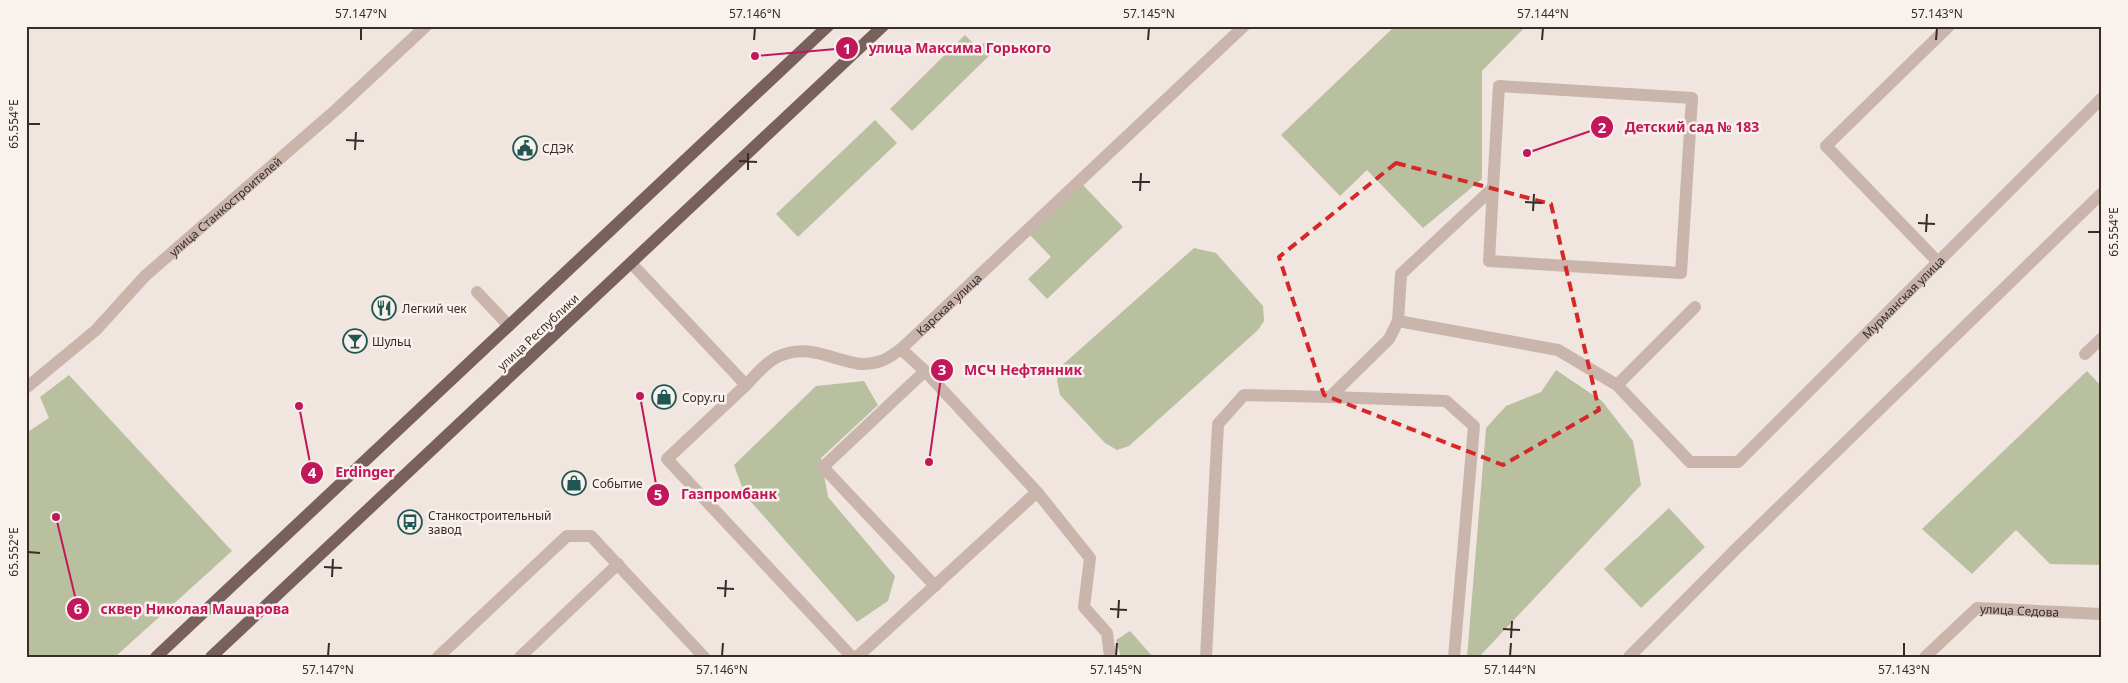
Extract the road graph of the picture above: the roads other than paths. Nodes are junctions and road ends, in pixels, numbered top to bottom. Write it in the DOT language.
graph roads {
  1 [pos="426,26"];
  2 [pos="828,26"];
  3 [pos="883,26"];
  4 [pos="1244,26"];
  5 [pos="1950,26"];
  6 [pos="2102,98"];
  7 [pos="1493,188"];
  8 [pos="2102,193"];
  9 [pos="1937,262"];
  10 [pos="631,263"];
  11 [pos="477,292"];
  12 [pos="1695,307"];
  13 [pos="1398,320"];
  14 [pos="509,326"];
  15 [pos="2102,338"];
  16 [pos="901,349"];
  17 [pos="2085,354"];
  18 [pos="925,371"];
  19 [pos="746,385"];
  20 [pos="1617,385"];
  21 [pos="26,388"];
  22 [pos="1330,397"];
  23 [pos="1037,492"];
  24 [pos="618,564"];
  25 [pos="935,586"];
  26 [pos="2102,614"];
  27 [pos="156,657"];
  28 [pos="211,657"];
  29 [pos="438,657"];
  30 [pos="520,657"];
  31 [pos="704,657"];
  32 [pos="852,657"];
  33 [pos="857,657"];
  34 [pos="1110,657"];
  35 [pos="1206,657"];
  36 [pos="1454,657"];
  37 [pos="1629,657"];
  38 [pos="1925,657"];
  1 -- 21 [label="street, улица Станкостроителей"];
  2 -- 14 [label="main road, улица Республики"];
  3 -- 10 [label="main road, улица Республики"];
  4 -- 16 [label="street, Карская улица"];
  5 -- 9 [label="street"];
  6 -- 9 [label="street, Мурманская улица"];
  7 -- 7 [label="street"];
  7 -- 13 [label="street"];
  8 -- 37 [label="street"];
  9 -- 20 [label="street, Мурманская улица"];
  10 -- 19 [label="street"];
  10 -- 28 [label="main road, улица Республики"];
  11 -- 14 [label="street"];
  12 -- 20 [label="street"];
  13 -- 20 [label="street"];
  13 -- 22 [label="street"];
  14 -- 27 [label="main road, улица Республики"];
  15 -- 17 [label="street"];
  16 -- 18 [label="street"];
  16 -- 19 [label="street, Карская улица"];
  18 -- 23 [label="street"];
  18 -- 25 [label="street"];
  19 -- 32 [label="street, Карская улица"];
  22 -- 35 [label="street"];
  22 -- 36 [label="street"];
  23 -- 25 [label="street"];
  23 -- 34 [label="street"];
  24 -- 29 [label="street"];
  24 -- 30 [label="street"];
  24 -- 31 [label="street"];
  25 -- 33 [label="street"];
  26 -- 38 [label="street, улица Седова"];
}
